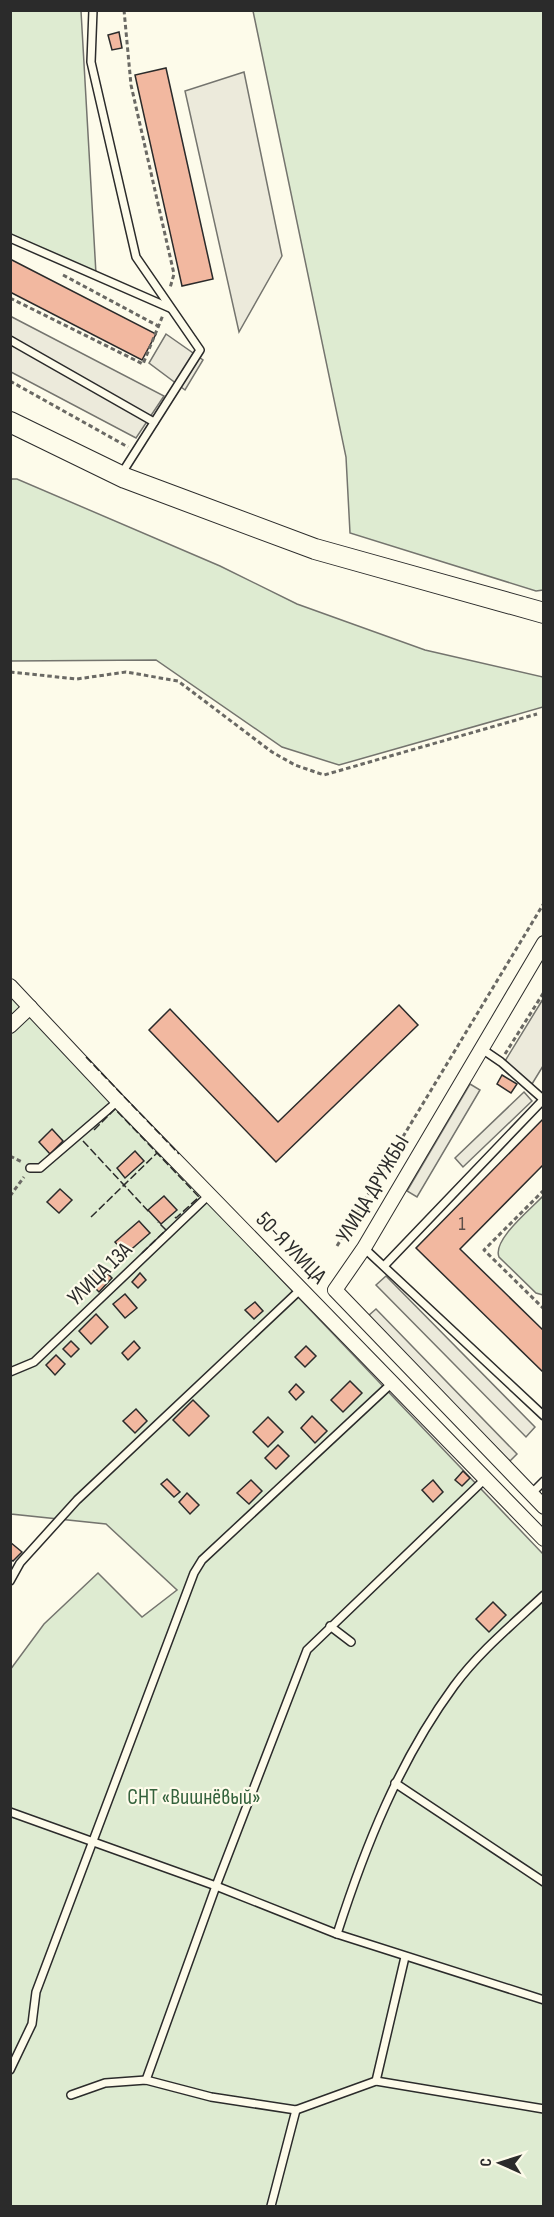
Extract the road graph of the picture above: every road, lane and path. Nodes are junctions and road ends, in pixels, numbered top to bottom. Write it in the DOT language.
graph roads {
  1 [pos="93,10"];
  2 [pos="124,10"];
  3 [pos="10,238"];
  4 [pos="53,270"];
  5 [pos="174,274"];
  6 [pos="10,298"];
  7 [pos="172,309"];
  8 [pos="10,340"];
  9 [pos="10,381"];
  10 [pos="10,422"];
  11 [pos="154,422"];
  12 [pos="136,451"];
  13 [pos="121,475"];
  14 [pos="543,613"];
  15 [pos="10,672"];
  16 [pos="537,714"];
  17 [pos="543,903"];
  18 [pos="543,942"];
  19 [pos="10,986"];
  20 [pos="543,992"];
  21 [pos="30,1007"];
  22 [pos="10,1026"];
  23 [pos="481,1048"];
  24 [pos="501,1062"];
  25 [pos="543,1100"];
  26 [pos="118,1101"];
  27 [pos="30,1168"];
  28 [pos="543,1190"];
  29 [pos="210,1194"];
  30 [pos="338,1246"];
  31 [pos="364,1248"];
  32 [pos="385,1265"];
  33 [pos="301,1289"];
  34 [pos="543,1309"];
  35 [pos="10,1372"];
  36 [pos="392,1383"];
  37 [pos="543,1416"];
  38 [pos="484,1480"];
  39 [pos="543,1481"];
  40 [pos="531,1494"];
  41 [pos="543,1507"];
  42 [pos="543,1539"];
  43 [pos="10,1581"];
  44 [pos="543,1594"];
  45 [pos="330,1626"];
  46 [pos="351,1642"];
  47 [pos="395,1783"];
  48 [pos="10,1812"];
  49 [pos="93,1842"];
  50 [pos="543,1882"];
  51 [pos="216,1886"];
  52 [pos="337,1934"];
  53 [pos="405,1957"];
  54 [pos="543,2000"];
  55 [pos="10,2070"];
  56 [pos="146,2080"];
  57 [pos="376,2081"];
  58 [pos="71,2095"];
  59 [pos="543,2109"];
  60 [pos="296,2110"];
  61 [pos="271,2206"];
  1 -- 7 [label="lane"];
  2 -- 5 [label="path"];
  3 -- 7 [label="lane"];
  4 -- 6 [label="path"];
  7 -- 11 [label="lane"];
  8 -- 11 [label="lane"];
  9 -- 12 [label="path"];
  10 -- 13 [label="street"];
  11 -- 12 [label="lane"];
  12 -- 13 [label="lane"];
  13 -- 14 [label="street"];
  15 -- 16 [label="path"];
  17 -- 30 [label="path"];
  18 -- 23 [label="street, УЛИЦА ДРУЖБЫ"];
  19 -- 21 [label="street, 50-Я УЛИЦА"];
  20 -- 24 [label="path"];
  21 -- 22 [label="street"];
  21 -- 26 [label="street, 50-Я УЛИЦА"];
  23 -- 24 [label="lane"];
  23 -- 31 [label="street, УЛИЦА ДРУЖБЫ"];
  24 -- 25 [label="lane"];
  25 -- 32 [label="lane"];
  26 -- 27 [label="lane"];
  26 -- 29 [label="street, 50-Я УЛИЦА"];
  28 -- 34 [label="path"];
  29 -- 33 [label="street, 50-Я УЛИЦА"];
  29 -- 35 [label="lane, УЛИЦА 13А"];
  31 -- 32 [label="lane"];
  31 -- 40 [label="street, УЛИЦА ДРУЖБЫ"];
  32 -- 37 [label="lane"];
  33 -- 36 [label="street, 50-Я УЛИЦА"];
  33 -- 43 [label="lane"];
  36 -- 38 [label="street, 50-Я УЛИЦА"];
  36 -- 49 [label="lane"];
  38 -- 42 [label="street, 50-Я УЛИЦА"];
  38 -- 45 [label="lane"];
  39 -- 40 [label="lane"];
  40 -- 41 [label="street, УЛИЦА ДРУЖБЫ"];
  44 -- 47 [label="lane"];
  45 -- 46 [label="lane"];
  45 -- 51 [label="lane"];
  47 -- 50 [label="lane"];
  47 -- 52 [label="lane"];
  48 -- 49 [label="lane"];
  49 -- 51 [label="lane"];
  49 -- 55 [label="lane"];
  51 -- 52 [label="lane"];
  51 -- 56 [label="lane"];
  52 -- 53 [label="lane"];
  53 -- 54 [label="lane"];
  53 -- 57 [label="lane"];
  56 -- 58 [label="lane"];
  56 -- 60 [label="lane"];
  57 -- 59 [label="lane"];
  57 -- 60 [label="lane"];
  60 -- 61 [label="lane"];
}
